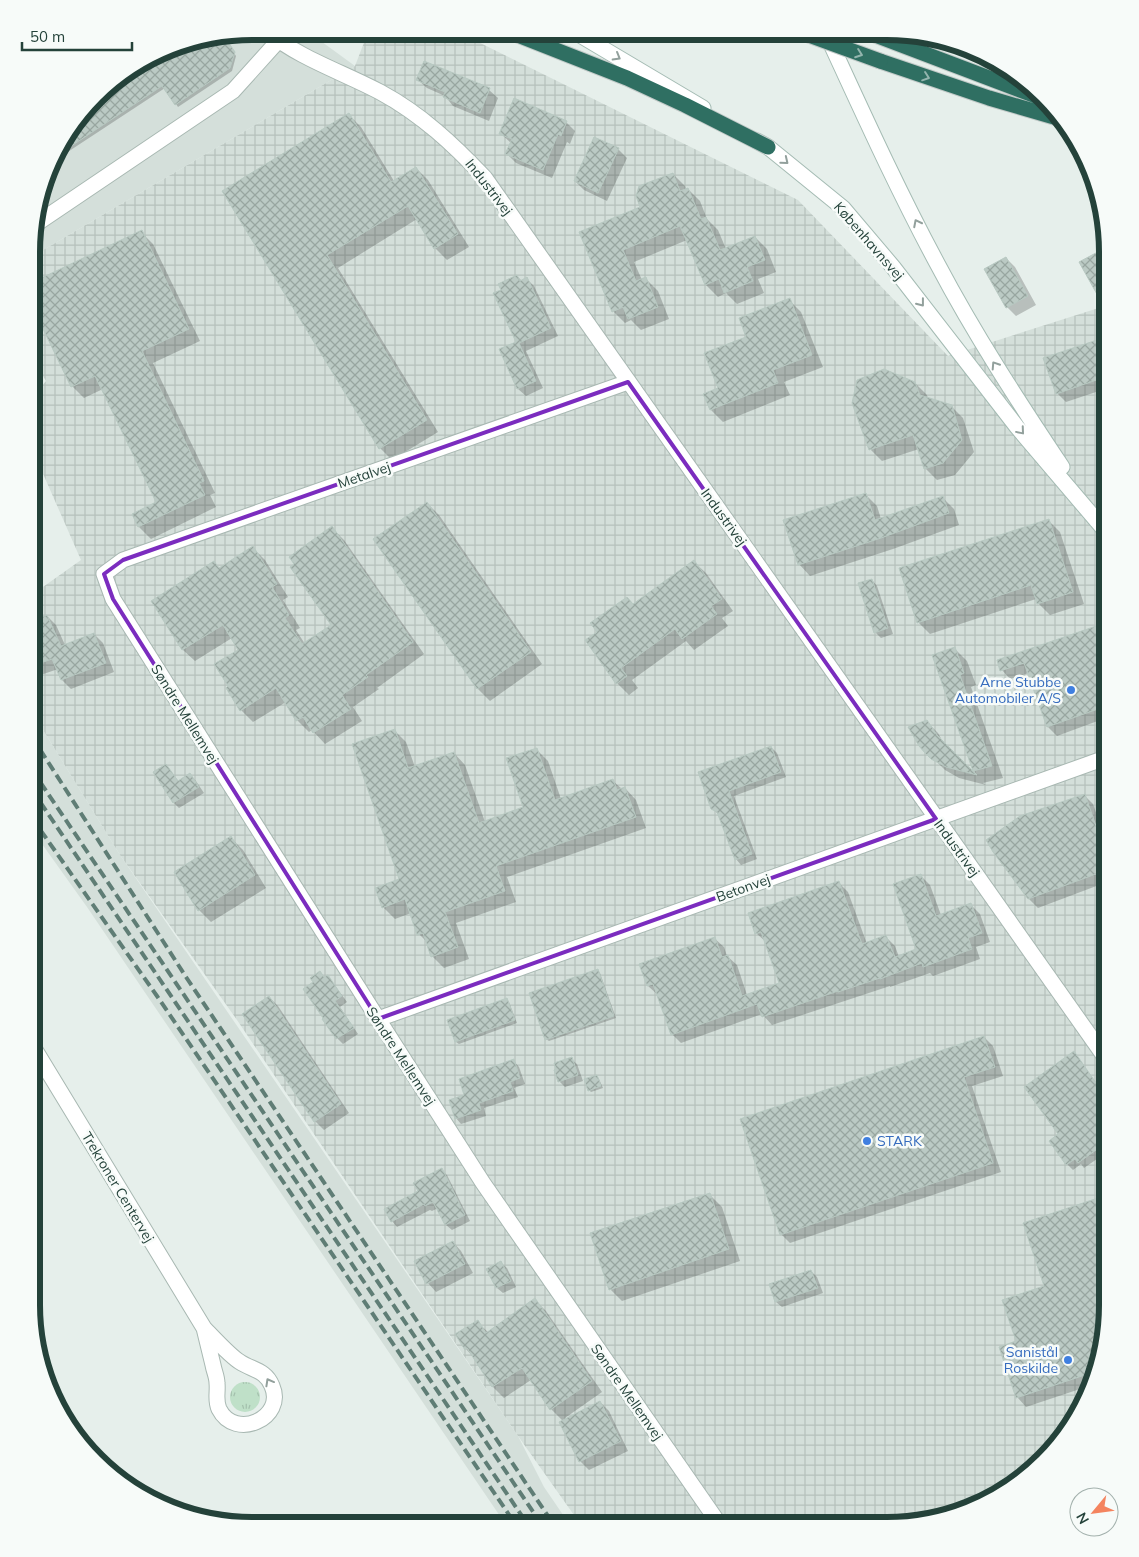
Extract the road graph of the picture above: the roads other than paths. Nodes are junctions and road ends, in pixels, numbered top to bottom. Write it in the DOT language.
graph roads {
  1 [pos="530,40"];
  2 [pos="589,40"];
  3 [pos="821,40"];
  4 [pos="829,40"];
  5 [pos="888,40"];
  6 [pos="278,41"];
  7 [pos="1026,92"];
  8 [pos="1049,115"];
  9 [pos="768,148"];
  10 [pos="43,219"];
  11 [pos="628,382"];
  12 [pos="1099,522"];
  13 [pos="1099,523"];
  14 [pos="104,574"];
  15 [pos="1099,761"];
  16 [pos="936,819"];
  17 [pos="378,1019"];
  18 [pos="1099,1049"];
  19 [pos="40,1058"];
  20 [pos="204,1328"];
  21 [pos="714,1517"];
  1 -- 9 [label="highway"];
  2 -- 9 [label="street, Københavnsvej, one-way"];
  3 -- 8 [label="highway, one-way, bridge"];
  12 -- 4 [label="street, Københavnsvej, one-way"];
  5 -- 7 [label="highway"];
  6 -- 10 [label="street"];
  6 -- 11 [label="street, Industrivej"];
  9 -- 13 [label="street, Københavnsvej, one-way"];
  11 -- 14 [label="street, Metalvej"];
  11 -- 16 [label="street, Industrivej"];
  14 -- 17 [label="street, Søndre Mellemvej"];
  15 -- 16 [label="street, Betonvej"];
  16 -- 17 [label="street, Betonvej"];
  16 -- 18 [label="street, Industrivej"];
  17 -- 21 [label="street, Søndre Mellemvej"];
  19 -- 20 [label="street, Trekroner Centervej"];
  20 -- 20 [label="street, Trekroner Centervej, one-way"];
}
